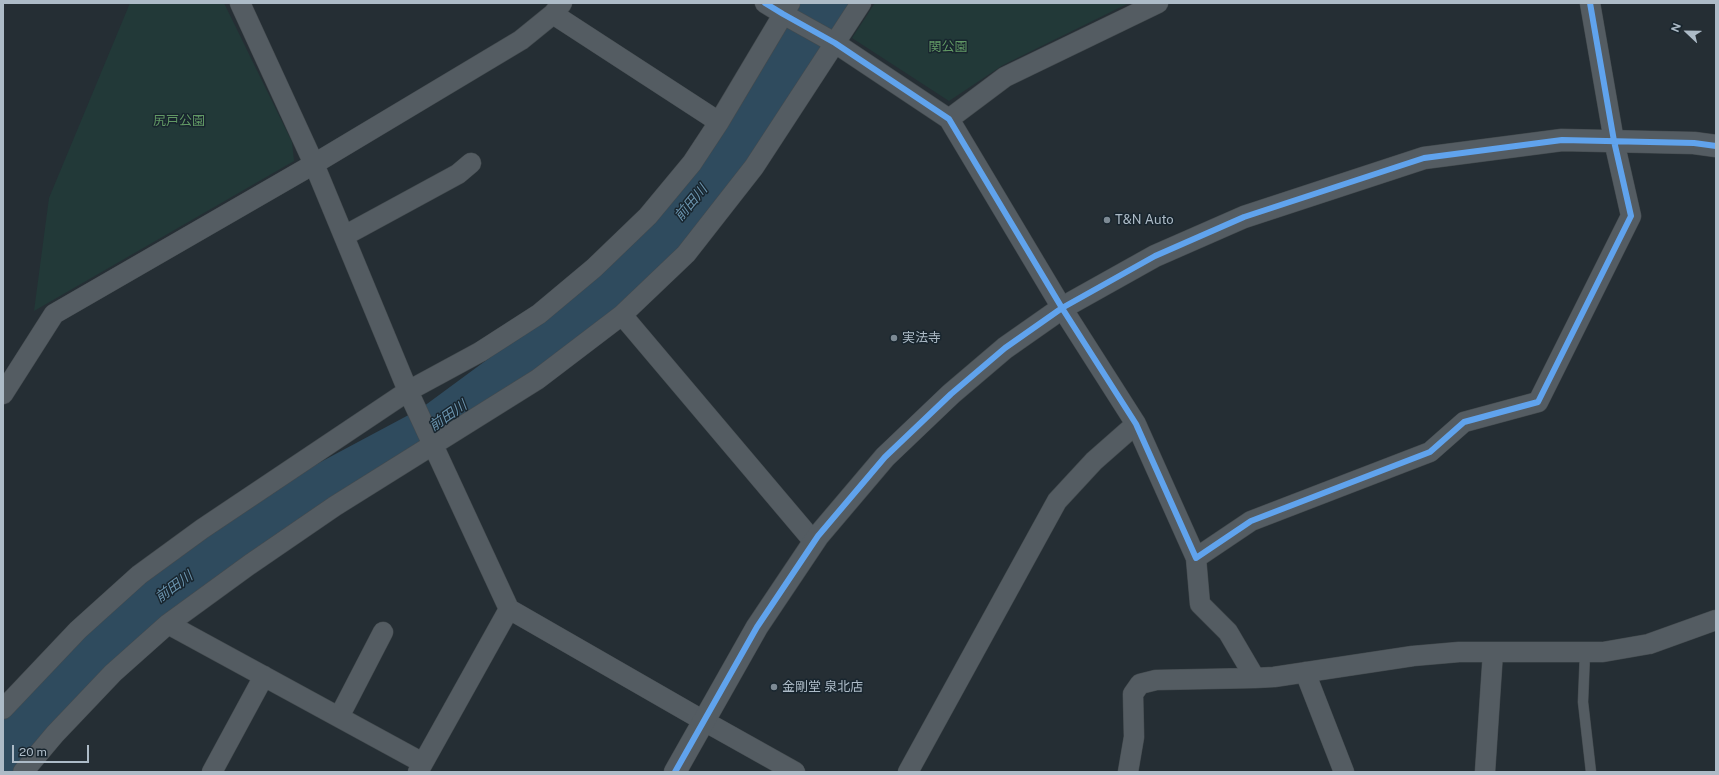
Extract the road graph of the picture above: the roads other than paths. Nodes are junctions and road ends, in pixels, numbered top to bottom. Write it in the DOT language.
graph roads {
  1 [pos="240,3"];
  2 [pos="765,3"];
  3 [pos="861,3"];
  4 [pos="1158,3"];
  5 [pos="1590,3"];
  6 [pos="557,9"];
  7 [pos="786,9"];
  8 [pos="835,43"];
  9 [pos="949,119"];
  10 [pos="719,122"];
  11 [pos="1614,141"];
  12 [pos="1716,146"];
  13 [pos="314,164"];
  14 [pos="470,164"];
  15 [pos="344,236"];
  16 [pos="1062,308"];
  17 [pos="622,315"];
  18 [pos="408,391"];
  19 [pos="3,394"];
  20 [pos="1136,424"];
  21 [pos="433,444"];
  22 [pos="814,542"];
  23 [pos="1196,558"];
  24 [pos="509,608"];
  25 [pos="1716,620"];
  26 [pos="168,624"];
  27 [pos="383,632"];
  28 [pos="1493,652"];
  29 [pos="1586,653"];
  30 [pos="1305,672"];
  31 [pos="264,676"];
  32 [pos="1255,678"];
  33 [pos="3,709"];
  34 [pos="339,717"];
  35 [pos="704,722"];
  36 [pos="421,767"];
  37 [pos="23,772"];
  38 [pos="212,772"];
  39 [pos="676,772"];
  40 [pos="795,772"];
  41 [pos="908,772"];
  42 [pos="1128,772"];
  43 [pos="1344,772"];
  44 [pos="1485,772"];
  45 [pos="1591,772"];
  1 -- 13 [label="street"];
  2 -- 7 [label="street"];
  3 -- 8 [label="street"];
  4 -- 9 [label="street"];
  5 -- 11 [label="street"];
  6 -- 10 [label="street"];
  6 -- 13 [label="street"];
  7 -- 8 [label="street"];
  7 -- 10 [label="street"];
  8 -- 9 [label="street"];
  8 -- 17 [label="street"];
  9 -- 16 [label="street"];
  10 -- 18 [label="street"];
  11 -- 12 [label="street"];
  11 -- 16 [label="street"];
  11 -- 23 [label="street"];
  13 -- 15 [label="street"];
  13 -- 19 [label="street"];
  14 -- 15 [label="street"];
  15 -- 18 [label="street"];
  16 -- 20 [label="street"];
  16 -- 22 [label="street"];
  17 -- 21 [label="street"];
  17 -- 22 [label="street"];
  18 -- 21 [label="street"];
  18 -- 33 [label="street"];
  20 -- 23 [label="street"];
  20 -- 41 [label="street"];
  21 -- 24 [label="street"];
  21 -- 26 [label="street"];
  22 -- 35 [label="street"];
  23 -- 32 [label="street"];
  24 -- 35 [label="street"];
  24 -- 36 [label="street"];
  25 -- 29 [label="street"];
  26 -- 31 [label="street"];
  26 -- 37 [label="street"];
  27 -- 34 [label="street"];
  28 -- 29 [label="street"];
  28 -- 30 [label="street"];
  28 -- 44 [label="street"];
  29 -- 45 [label="lane"];
  30 -- 32 [label="street"];
  30 -- 43 [label="street"];
  31 -- 34 [label="street"];
  31 -- 38 [label="street"];
  32 -- 42 [label="street"];
  34 -- 36 [label="street"];
  35 -- 39 [label="street"];
  35 -- 40 [label="street"];
}
